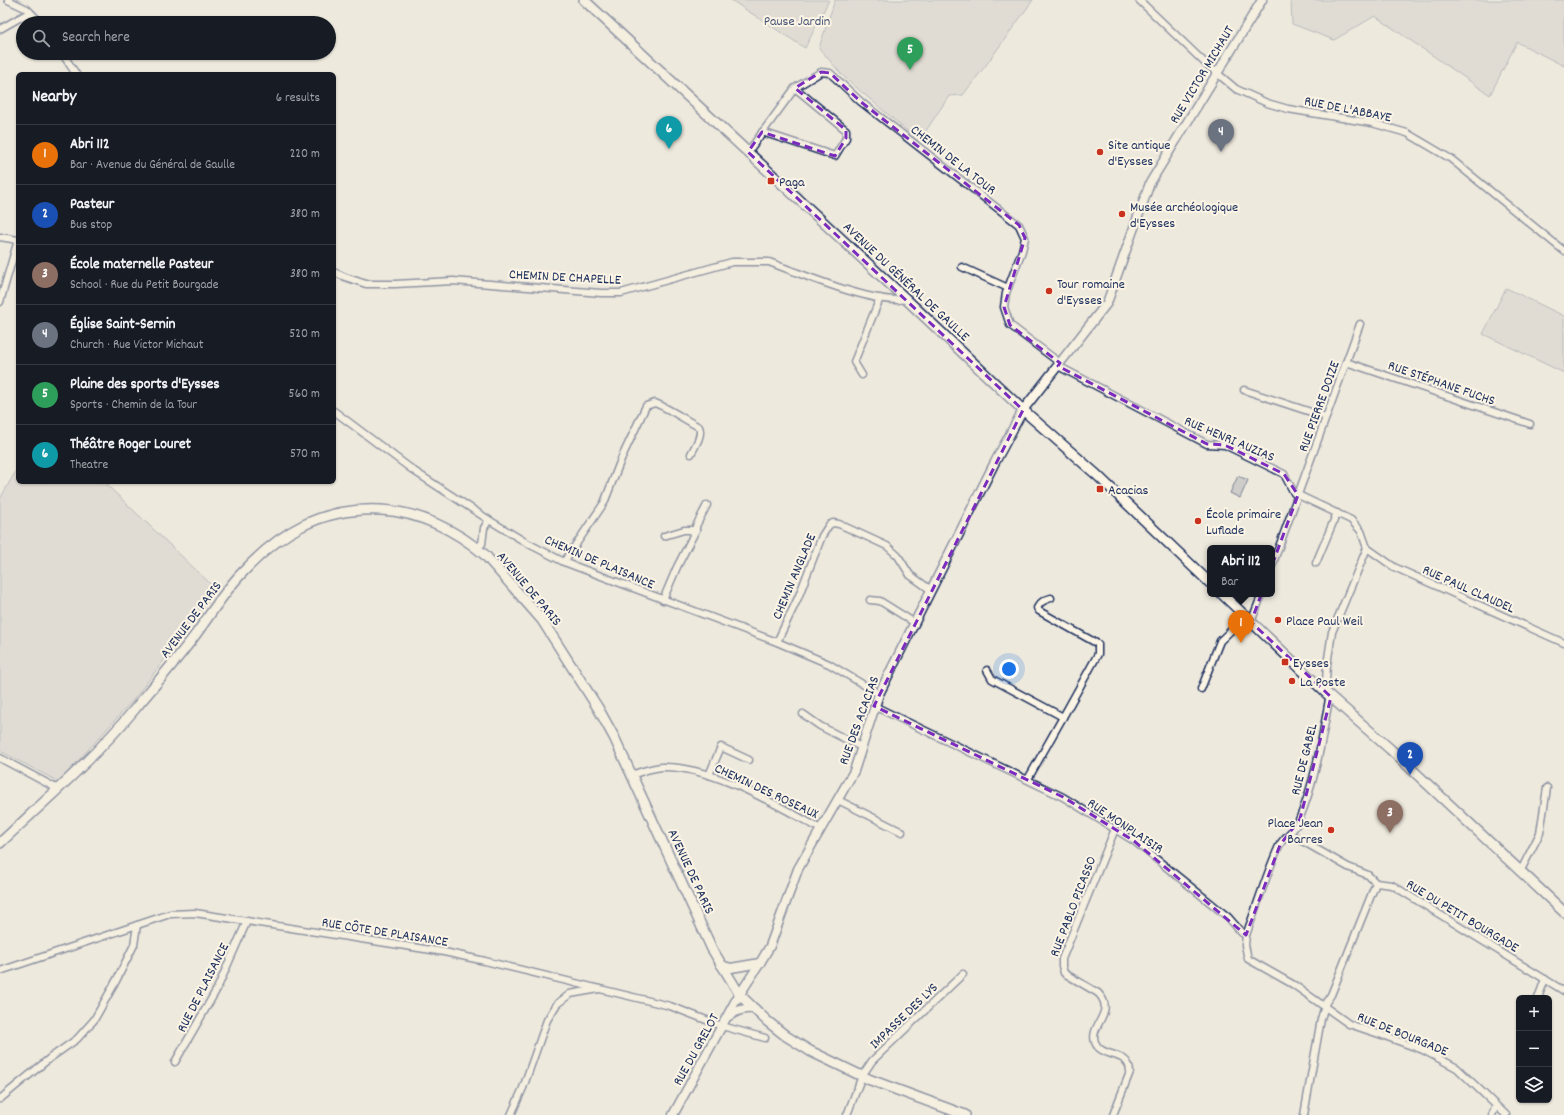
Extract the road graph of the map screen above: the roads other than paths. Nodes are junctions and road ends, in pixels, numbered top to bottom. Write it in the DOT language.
graph roads {
  1 [pos="8,0"];
  2 [pos="584,0"];
  3 [pos="1139,0"];
  4 [pos="1262,0"];
  5 [pos="30,12"];
  6 [pos="23,16"];
  7 [pos="34,16"];
  8 [pos="16,20"];
  9 [pos="0,29"];
  10 [pos="67,60"];
  11 [pos="75,72"];
  12 [pos="1217,73"];
  13 [pos="796,88"];
  14 [pos="762,132"];
  15 [pos="748,152"];
  16 [pos="0,237"];
  17 [pos="16,240"];
  18 [pos="16,247"];
  19 [pos="1564,251"];
  20 [pos="962,267"];
  21 [pos="336,273"];
  22 [pos="1008,288"];
  23 [pos="880,298"];
  24 [pos="906,299"];
  25 [pos="0,302"];
  26 [pos="1360,324"];
  27 [pos="1346,362"];
  28 [pos="1059,364"];
  29 [pos="862,376"];
  30 [pos="1244,390"];
  31 [pos="1023,410"];
  32 [pos="336,412"];
  33 [pos="1326,417"];
  34 [pos="1530,424"];
  35 [pos="691,454"];
  36 [pos="1298,495"];
  37 [pos="707,505"];
  38 [pos="1337,513"];
  39 [pos="489,520"];
  40 [pos="696,530"];
  41 [pos="664,536"];
  42 [pos="476,548"];
  43 [pos="1367,548"];
  44 [pos="1275,558"];
  45 [pos="564,562"];
  46 [pos="1316,563"];
  47 [pos="1207,579"];
  48 [pos="931,590"];
  49 [pos="1225,597"];
  50 [pos="1260,597"];
  51 [pos="1050,598"];
  52 [pos="663,600"];
  53 [pos="870,600"];
  54 [pos="1248,619"];
  55 [pos="915,623"];
  56 [pos="777,642"];
  57 [pos="1564,643"];
  58 [pos="987,670"];
  59 [pos="1320,688"];
  60 [pos="1201,689"];
  61 [pos="879,694"];
  62 [pos="1331,697"];
  63 [pos="874,706"];
  64 [pos="803,714"];
  65 [pos="1063,717"];
  66 [pos="861,747"];
  67 [pos="0,758"];
  68 [pos="750,760"];
  69 [pos="632,775"];
  70 [pos="709,775"];
  71 [pos="1028,779"];
  72 [pos="1547,788"];
  73 [pos="58,789"];
  74 [pos="838,800"];
  75 [pos="821,829"];
  76 [pos="1115,829"];
  77 [pos="902,832"];
  78 [pos="1290,834"];
  79 [pos="0,842"];
  80 [pos="1520,872"];
  81 [pos="1376,883"];
  82 [pos="1564,912"];
  83 [pos="247,921"];
  84 [pos="137,925"];
  85 [pos="1246,935"];
  86 [pos="760,963"];
  87 [pos="721,965"];
  88 [pos="0,971"];
  89 [pos="963,974"];
  90 [pos="1545,979"];
  91 [pos="602,989"];
  92 [pos="1564,991"];
  93 [pos="740,995"];
  94 [pos="1539,995"];
  95 [pos="1325,1007"];
  96 [pos="755,1010"];
  97 [pos="726,1018"];
  98 [pos="722,1026"];
  99 [pos="765,1038"];
  100 [pos="175,1062"];
  101 [pos="862,1076"];
  102 [pos="0,1099"];
  103 [pos="1496,1106"];
  104 [pos="511,1115"];
  105 [pos="673,1115"];
  106 [pos="847,1115"];
  107 [pos="964,1115"];
  108 [pos="1114,1115"];
  109 [pos="1304,1115"];
  110 [pos="1492,1115"];
  111 [pos="1506,1115"];
  1 -- 5 [label="street"];
  2 -- 15 [label="main road, AVENUE DU GÉNÉRAL DE GAULLE"];
  3 -- 12 [label="street, RUE DE L'ABBAYE"];
  4 -- 12 [label="street, RUE VICTOR MICHAUT"];
  5 -- 6 [label="street"];
  5 -- 7 [label="street"];
  8 -- 9 [label="street"];
  10 -- 11 [label="street"];
  12 -- 19 [label="street, RUE DE L'ABBAYE"];
  12 -- 28 [label="street, RUE VICTOR MICHAUT"];
  13 -- 14 [label="street"];
  13 -- 14 [label="street"];
  13 -- 22 [label="street, CHEMIN DE LA TOUR"];
  14 -- 15 [label="street"];
  15 -- 24 [label="main road, AVENUE DU GÉNÉRAL DE GAULLE"];
  16 -- 17 [label="street"];
  18 -- 25 [label="street"];
  20 -- 22 [label="street"];
  21 -- 23 [label="street, CHEMIN DE CHAPELLE"];
  22 -- 28 [label="street, CHEMIN DE LA TOUR"];
  23 -- 24 [label="street, CHEMIN DE CHAPELLE"];
  23 -- 29 [label="street"];
  24 -- 31 [label="main road, AVENUE DU GÉNÉRAL DE GAULLE"];
  26 -- 27 [label="street, RUE PIERRE DOIZE"];
  27 -- 33 [label="street, RUE PIERRE DOIZE"];
  27 -- 34 [label="street, RUE STÉPHANE FUCHS"];
  28 -- 31 [label="street, RUE VICTOR MICHAUT"];
  28 -- 36 [label="street, RUE HENRI AUZIAS"];
  30 -- 33 [label="street"];
  31 -- 47 [label="main road, AVENUE DU GÉNÉRAL DE GAULLE"];
  31 -- 48 [label="street, RUE DES ACACIAS"];
  32 -- 39 [label="street, CHEMIN DE PLAISANCE"];
  33 -- 36 [label="street, RUE PIERRE DOIZE"];
  35 -- 45 [label="street"];
  36 -- 38 [label="street, RUE HENRI AUZIAS"];
  36 -- 44 [label="street, RUE PIERRE DOIZE"];
  37 -- 40 [label="street"];
  38 -- 43 [label="street, RUE HENRI AUZIAS"];
  38 -- 46 [label="street"];
  39 -- 42 [label="street"];
  39 -- 45 [label="street, CHEMIN DE PLAISANCE"];
  40 -- 41 [label="street"];
  40 -- 52 [label="street"];
  42 -- 69 [label="main road, AVENUE DE PARIS"];
  42 -- 73 [label="main road, AVENUE DE PARIS"];
  43 -- 57 [label="street, RUE PAUL CLAUDEL"];
  43 -- 59 [label="street"];
  45 -- 52 [label="street, CHEMIN DE PLAISANCE"];
  48 -- 55 [label="street, RUE DES ACACIAS"];
  48 -- 56 [label="street, CHEMIN ANGLADE"];
  49 -- 54 [label="main road"];
  50 -- 54 [label="street"];
  51 -- 65 [label="street"];
  52 -- 56 [label="street, CHEMIN DE PLAISANCE"];
  53 -- 55 [label="street"];
  54 -- 59 [label="main road"];
  54 -- 60 [label="street"];
  55 -- 61 [label="street, RUE DES ACACIAS"];
  56 -- 61 [label="street, CHEMIN DE PLAISANCE"];
  58 -- 65 [label="street"];
  59 -- 62 [label="main road"];
  61 -- 63 [label="street, RUE DES ACACIAS"];
  62 -- 78 [label="street, RUE DE GABEL"];
  62 -- 80 [label="main road"];
  63 -- 66 [label="street, RUE DES ACACIAS"];
  63 -- 71 [label="street, RUE MONPLAISIR"];
  64 -- 66 [label="street"];
  65 -- 71 [label="street"];
  66 -- 74 [label="street, RUE DES ACACIAS"];
  67 -- 73 [label="street"];
  68 -- 70 [label="street"];
  69 -- 70 [label="street, CHEMIN DES ROSEAUX"];
  69 -- 87 [label="main road, AVENUE DE PARIS"];
  70 -- 75 [label="street, CHEMIN DES ROSEAUX"];
  71 -- 76 [label="street, RUE MONPLAISIR"];
  72 -- 80 [label="street"];
  73 -- 79 [label="main road, AVENUE DE PARIS"];
  74 -- 75 [label="street, RUE DES ACACIAS"];
  74 -- 77 [label="street"];
  75 -- 86 [label="street, RUE DES ACACIAS"];
  76 -- 85 [label="street, RUE MONPLAISIR"];
  76 -- 108 [label="street, RUE PABLO PICASSO"];
  78 -- 81 [label="street, RUE DU PETIT BOURGADE"];
  78 -- 85 [label="street, RUE DE GABEL"];
  80 -- 82 [label="main road"];
  81 -- 90 [label="street, RUE DU PETIT BOURGADE"];
  81 -- 95 [label="street"];
  83 -- 84 [label="street, RUE CÔTE DE PLAISANCE"];
  83 -- 91 [label="street, RUE CÔTE DE PLAISANCE"];
  83 -- 100 [label="street, RUE DE PLAISANCE"];
  84 -- 88 [label="street, RUE CÔTE DE PLAISANCE"];
  84 -- 102 [label="street"];
  85 -- 95 [label="street"];
  86 -- 87 [label="street"];
  86 -- 93 [label="street, RUE DES ACACIAS"];
  87 -- 93 [label="main road, AVENUE DE PARIS"];
  89 -- 101 [label="street, IMPASSE DES LYS"];
  90 -- 92 [label="street, RUE DU PETIT BOURGADE"];
  90 -- 94 [label="street"];
  91 -- 98 [label="street, RUE CÔTE DE PLAISANCE"];
  91 -- 104 [label="street"];
  93 -- 96 [label="main road, AVENUE DE PARIS"];
  93 -- 97 [label="street, RUE DU GRELOT"];
  95 -- 103 [label="street, RUE DE BOURGADE"];
  95 -- 109 [label="street"];
  96 -- 97 [label="street"];
  96 -- 101 [label="main road, AVENUE DE PARIS"];
  97 -- 98 [label="street, RUE DU GRELOT"];
  98 -- 99 [label="street, RUE CÔTE DE PLAISANCE"];
  98 -- 105 [label="street, RUE DU GRELOT"];
  101 -- 106 [label="street, IMPASSE DES LYS"];
  101 -- 107 [label="main road, AVENUE DE PARIS"];
  103 -- 110 [label="street"];
  103 -- 111 [label="street, RUE DE BOURGADE"];
}
